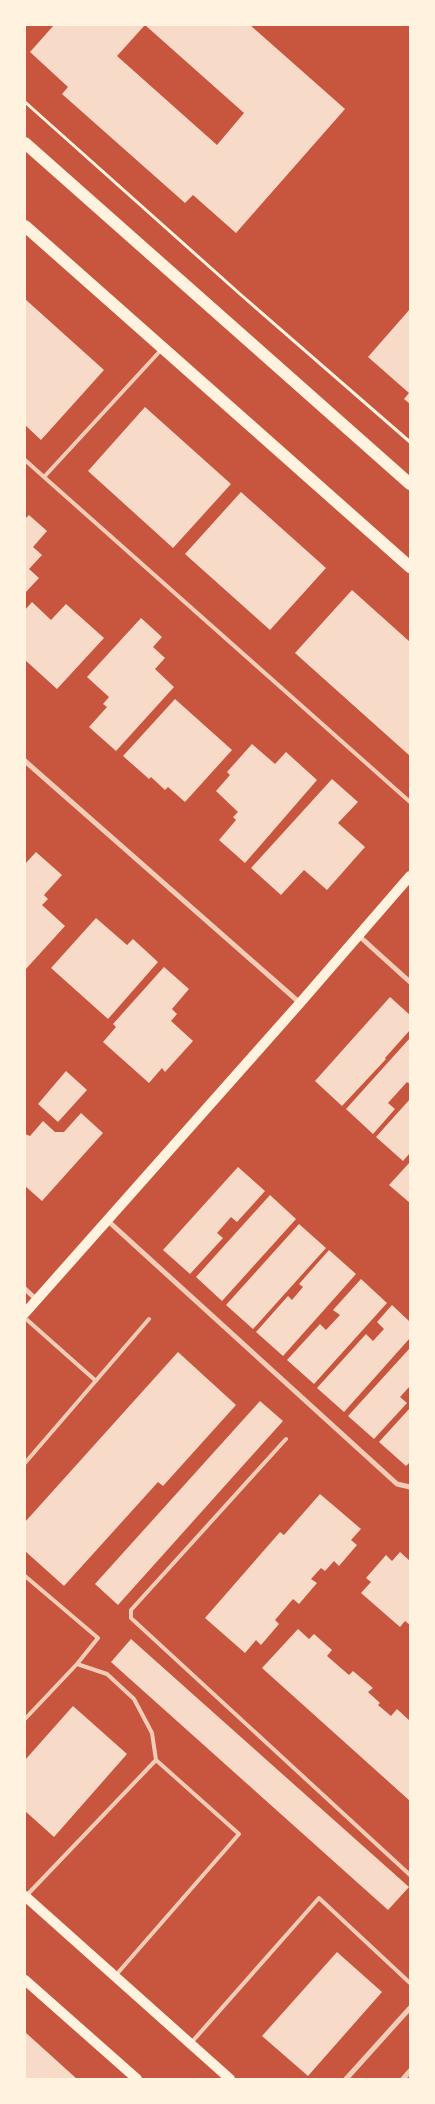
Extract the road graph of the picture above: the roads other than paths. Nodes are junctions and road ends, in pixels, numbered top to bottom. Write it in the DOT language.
graph roads {
  1 [pos="25,143"];
  2 [pos="25,226"];
  3 [pos="163,348"];
  4 [pos="25,460"];
  5 [pos="44,477"];
  6 [pos="410,484"];
  7 [pos="410,567"];
  8 [pos="25,761"];
  9 [pos="410,802"];
  10 [pos="408,882"];
  11 [pos="358,935"];
  12 [pos="410,982"];
  13 [pos="300,1003"];
  14 [pos="107,1220"];
  15 [pos="25,1289"];
  16 [pos="37,1300"];
  17 [pos="25,1313"];
  18 [pos="25,1318"];
  19 [pos="149,1319"];
  20 [pos="96,1381"];
  21 [pos="286,1439"];
  22 [pos="25,1463"];
  23 [pos="410,1487"];
  24 [pos="25,1576"];
  25 [pos="77,1664"];
  26 [pos="25,1719"];
  27 [pos="156,1760"];
  28 [pos="410,1875"];
  29 [pos="25,1897"];
  30 [pos="115,1977"];
  31 [pos="25,1980"];
  32 [pos="410,1983"];
  33 [pos="410,2008"];
  34 [pos="190,2044"];
  35 [pos="410,2071"];
  36 [pos="138,2079"];
  37 [pos="230,2079"];
  38 [pos="346,2079"];
  39 [pos="403,2079"];
  1 -- 6 [label="main road"];
  2 -- 3 [label="main road"];
  3 -- 5 [label="lane"];
  3 -- 7 [label="main road"];
  4 -- 5 [label="lane"];
  5 -- 9 [label="lane"];
  8 -- 13 [label="street"];
  10 -- 11 [label="main road"];
  11 -- 12 [label="street"];
  11 -- 13 [label="main road"];
  13 -- 14 [label="main road"];
  14 -- 16 [label="main road"];
  14 -- 23 [label="street"];
  15 -- 16 [label="street"];
  16 -- 17 [label="main road"];
  18 -- 20 [label="lane"];
  19 -- 20 [label="lane"];
  20 -- 22 [label="lane"];
  21 -- 28 [label="lane"];
  24 -- 25 [label="lane"];
  25 -- 26 [label="lane"];
  25 -- 27 [label="lane"];
  27 -- 29 [label="lane"];
  27 -- 30 [label="lane"];
  29 -- 30 [label="main road"];
  30 -- 34 [label="main road"];
  31 -- 36 [label="main road"];
  32 -- 34 [label="lane"];
  33 -- 38 [label="street"];
  34 -- 37 [label="main road"];
  35 -- 39 [label="street"];
}
